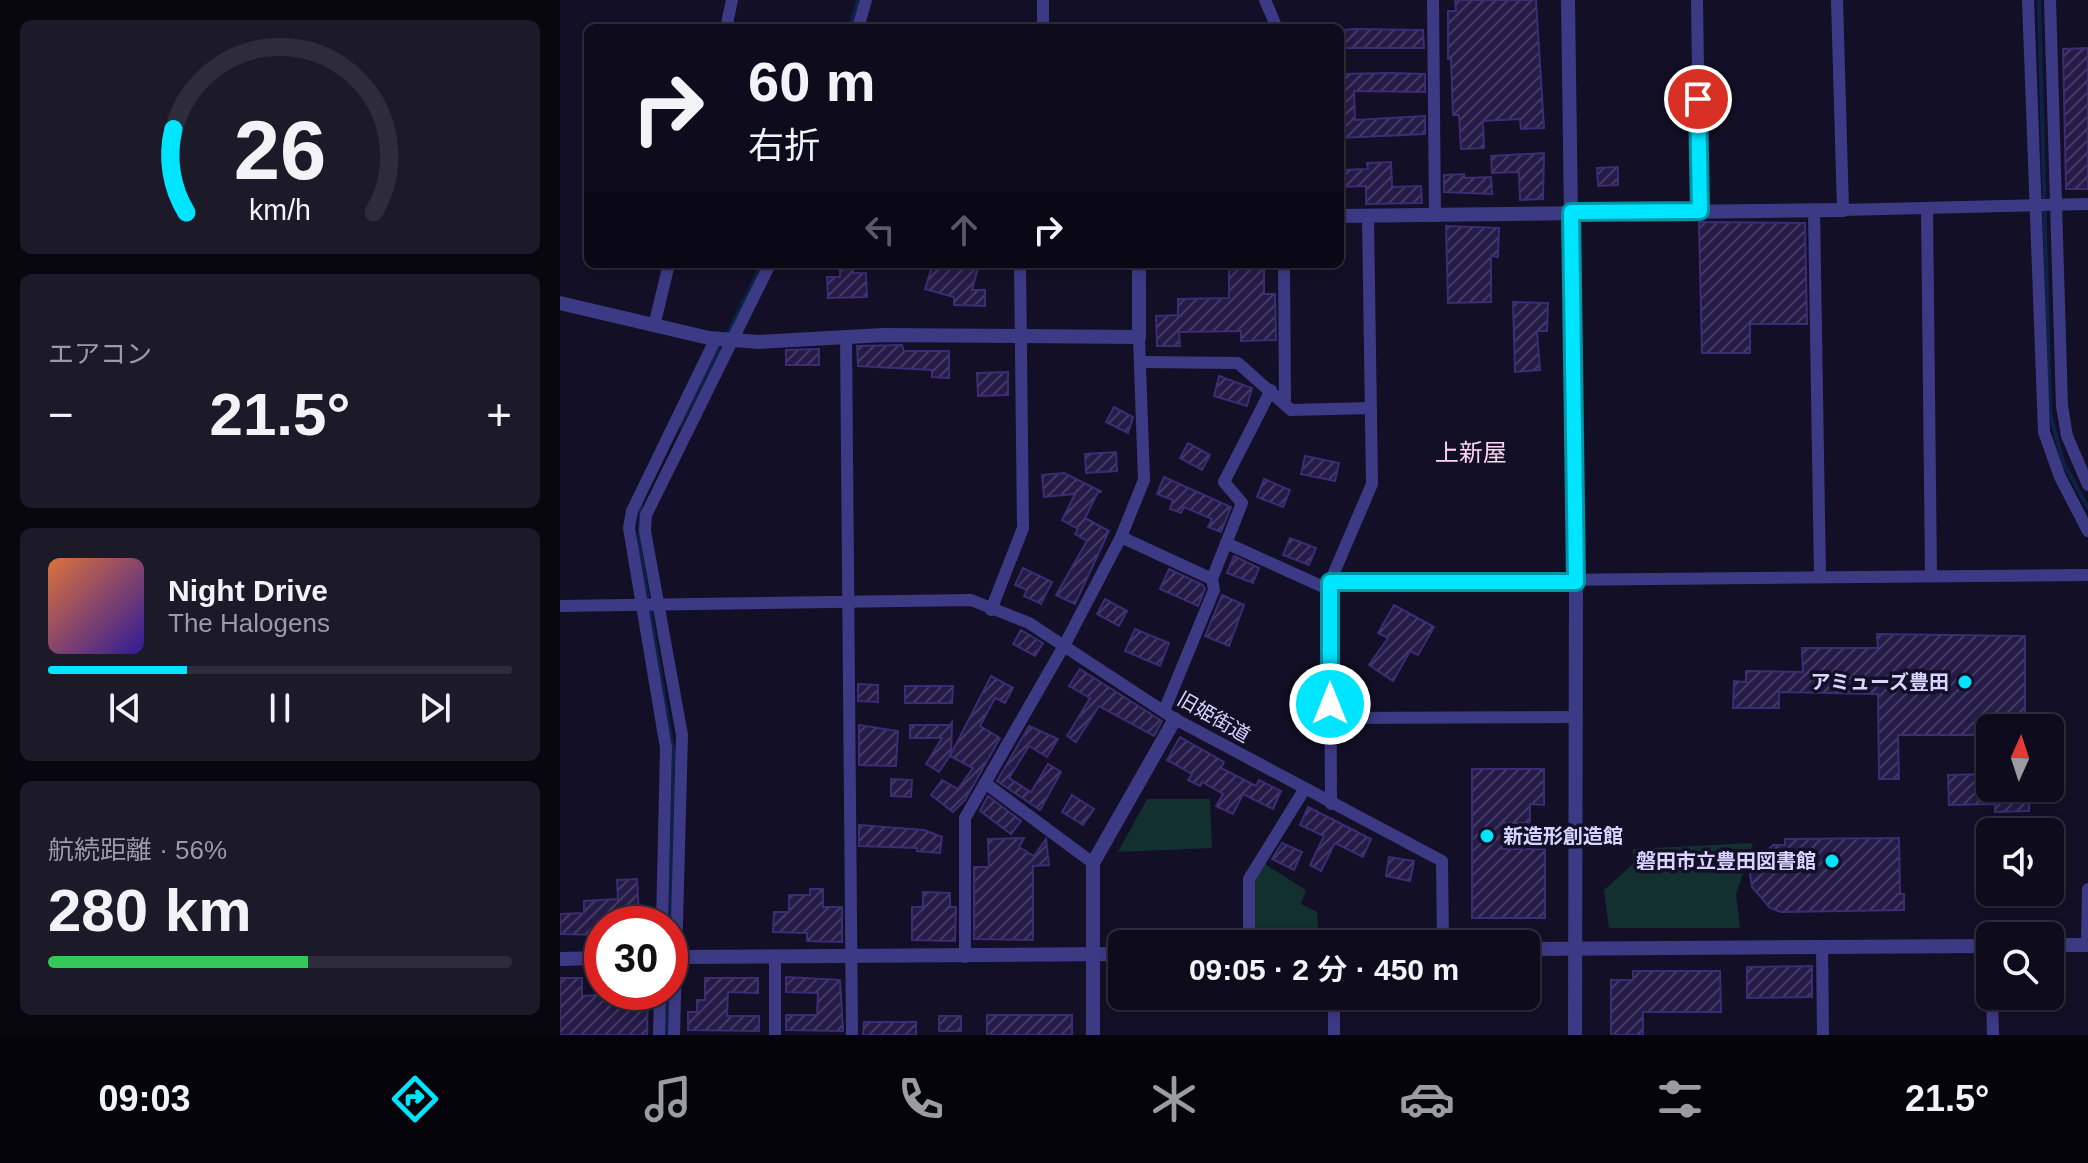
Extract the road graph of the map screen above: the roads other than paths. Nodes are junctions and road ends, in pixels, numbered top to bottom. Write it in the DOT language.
graph roads {
  1 [pos="732,0"];
  2 [pos="866,0"];
  3 [pos="1043,0"];
  4 [pos="1265,0"];
  5 [pos="1433,0"];
  6 [pos="1568,0"];
  7 [pos="1697,0"];
  8 [pos="1837,0"];
  9 [pos="2028,0"];
  10 [pos="2050,0"];
  11 [pos="727,24"];
  12 [pos="859,24"];
  13 [pos="1043,24"];
  14 [pos="1275,24"];
  15 [pos="2088,204"];
  16 [pos="2057,205"];
  17 [pos="1927,208"];
  18 [pos="2033,208"];
  19 [pos="1814,210"];
  20 [pos="1843,210"];
  21 [pos="1700,211"];
  22 [pos="1571,212"];
  23 [pos="1344,216"];
  24 [pos="1435,216"];
  25 [pos="1368,217"];
  26 [pos="668,268"];
  27 [pos="768,268"];
  28 [pos="1020,268"];
  29 [pos="1139,268"];
  30 [pos="1284,268"];
  31 [pos="560,303"];
  32 [pos="654,326"];
  33 [pos="846,337"];
  34 [pos="1020,337"];
  35 [pos="1139,337"];
  36 [pos="716,338"];
  37 [pos="735,340"];
  38 [pos="1140,362"];
  39 [pos="1271,390"];
  40 [pos="1285,404"];
  41 [pos="1371,408"];
  42 [pos="2088,485"];
  43 [pos="2088,531"];
  44 [pos="1121,537"];
  45 [pos="1226,543"];
  46 [pos="2088,575"];
  47 [pos="1820,576"];
  48 [pos="1931,576"];
  49 [pos="1212,579"];
  50 [pos="1576,582"];
  51 [pos="1330,586"];
  52 [pos="849,601"];
  53 [pos="560,606"];
  54 [pos="642,606"];
  55 [pos="657,606"];
  56 [pos="991,610"];
  57 [pos="1065,644"];
  58 [pos="1170,715"];
  59 [pos="1575,717"];
  60 [pos="1330,718"];
  61 [pos="985,783"];
  62 [pos="1304,790"];
  63 [pos="1331,804"];
  64 [pos="1093,863"];
  65 [pos="2088,889"];
  66 [pos="662,906"];
  67 [pos="675,906"];
  68 [pos="1249,930"];
  69 [pos="1443,930"];
  70 [pos="2064,945"];
  71 [pos="2087,945"];
  72 [pos="1976,946"];
  73 [pos="1822,947"];
  74 [pos="1574,948"];
  75 [pos="1540,949"];
  76 [pos="1108,954"];
  77 [pos="1093,955"];
  78 [pos="688,957"];
  79 [pos="775,957"];
  80 [pos="853,957"];
  81 [pos="965,957"];
  82 [pos="584,958"];
  83 [pos="560,959"];
  84 [pos="660,1010"];
  85 [pos="674,1010"];
  86 [pos="1334,1010"];
  87 [pos="1992,1010"];
  88 [pos="659,1035"];
  89 [pos="674,1035"];
  90 [pos="775,1035"];
  91 [pos="852,1035"];
  92 [pos="1093,1035"];
  93 [pos="1334,1035"];
  94 [pos="1575,1035"];
  95 [pos="1823,1035"];
  96 [pos="1993,1035"];
  1 -- 11 [label="street"];
  2 -- 12 [label="street"];
  3 -- 13 [label="street"];
  4 -- 14 [label="street"];
  5 -- 24 [label="street"];
  6 -- 22 [label="street"];
  7 -- 21 [label="street"];
  8 -- 20 [label="street"];
  9 -- 18 [label="street"];
  10 -- 16 [label="street"];
  15 -- 16 [label="street"];
  16 -- 18 [label="street"];
  16 -- 42 [label="street"];
  17 -- 18 [label="street"];
  17 -- 20 [label="street"];
  17 -- 48 [label="street"];
  18 -- 43 [label="street"];
  19 -- 20 [label="street"];
  19 -- 21 [label="street"];
  19 -- 47 [label="street"];
  21 -- 22 [label="street"];
  22 -- 24 [label="street"];
  22 -- 50 [label="street"];
  23 -- 25 [label="street"];
  24 -- 25 [label="street"];
  25 -- 41 [label="street"];
  26 -- 32 [label="street"];
  27 -- 37 [label="street"];
  28 -- 34 [label="street"];
  29 -- 35 [label="street"];
  30 -- 40 [label="street"];
  31 -- 32 [label="street"];
  32 -- 36 [label="street"];
  33 -- 34 [label="street"];
  33 -- 37 [label="street"];
  33 -- 52 [label="street"];
  34 -- 35 [label="street"];
  34 -- 56 [label="street"];
  35 -- 38 [label="street"];
  36 -- 37 [label="street"];
  36 -- 54 [label="street"];
  37 -- 55 [label="street"];
  38 -- 39 [label="street"];
  38 -- 44 [label="street"];
  39 -- 40 [label="street"];
  39 -- 45 [label="street"];
  40 -- 41 [label="street"];
  41 -- 51 [label="street"];
  44 -- 49 [label="street"];
  44 -- 57 [label="street"];
  45 -- 49 [label="street"];
  45 -- 51 [label="street"];
  46 -- 48 [label="street"];
  47 -- 48 [label="street"];
  47 -- 50 [label="street"];
  49 -- 58 [label="street"];
  50 -- 51 [label="street"];
  50 -- 59 [label="street"];
  51 -- 60 [label="street"];
  52 -- 55 [label="street"];
  52 -- 56 [label="street, 旧姫街道"];
  52 -- 80 [label="street"];
  53 -- 54 [label="street"];
  54 -- 55 [label="street"];
  54 -- 66 [label="street"];
  55 -- 67 [label="street"];
  56 -- 57 [label="street, 旧姫街道"];
  57 -- 58 [label="street, 旧姫街道"];
  57 -- 61 [label="street"];
  58 -- 62 [label="street, 旧姫街道"];
  58 -- 64 [label="street"];
  59 -- 60 [label="street"];
  59 -- 74 [label="street"];
  60 -- 63 [label="street"];
  61 -- 64 [label="street"];
  61 -- 81 [label="street"];
  62 -- 63 [label="street, 旧姫街道"];
  62 -- 68 [label="street"];
  63 -- 69 [label="street, 旧姫街道"];
  64 -- 77 [label="street"];
  65 -- 71 [label="street"];
  70 -- 71 [label="street"];
  72 -- 73 [label="street"];
  73 -- 74 [label="street"];
  73 -- 95 [label="street"];
  74 -- 75 [label="street"];
  74 -- 94 [label="street"];
  76 -- 77 [label="street"];
  77 -- 81 [label="street"];
  77 -- 92 [label="street"];
  78 -- 79 [label="street"];
  79 -- 80 [label="street"];
  79 -- 90 [label="street"];
  80 -- 81 [label="street"];
  80 -- 91 [label="street"];
  82 -- 83 [label="street"];
  84 -- 88 [label="street"];
  85 -- 89 [label="street"];
  86 -- 93 [label="street"];
  87 -- 96 [label="street"];
}
